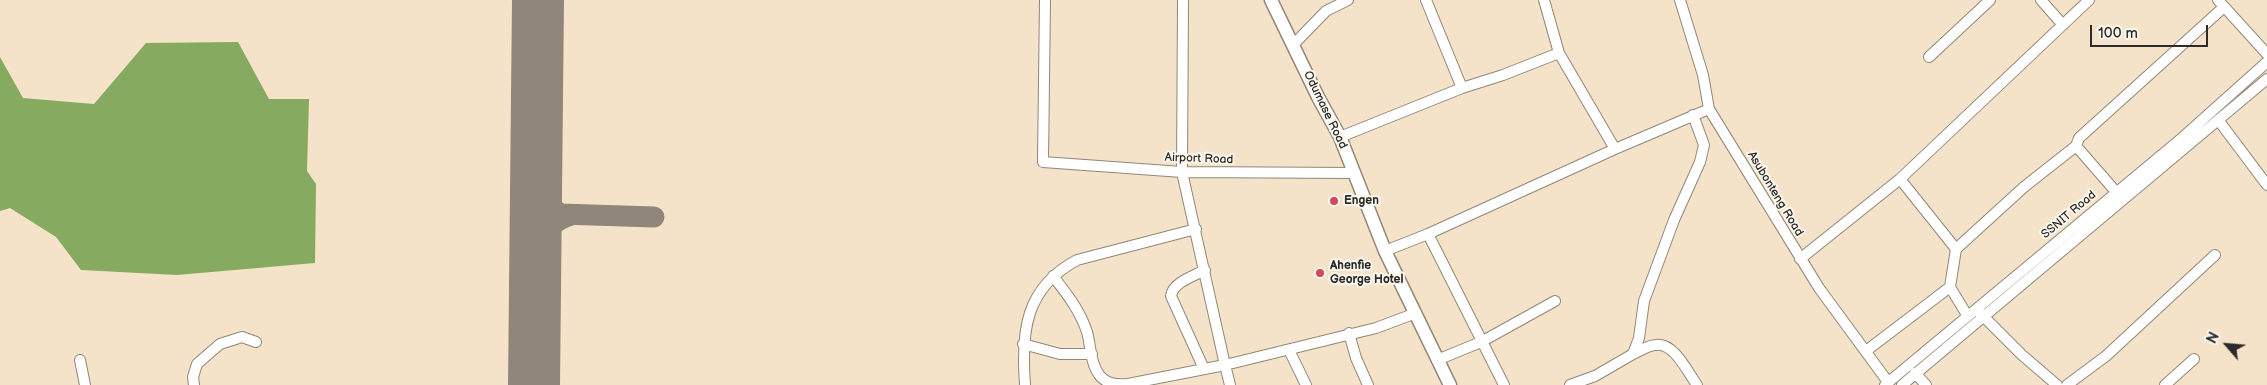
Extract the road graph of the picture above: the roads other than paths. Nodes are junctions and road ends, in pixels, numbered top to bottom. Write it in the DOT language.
graph roads {
  1 [pos="1045,0"];
  2 [pos="1183,0"];
  3 [pos="1271,0"];
  4 [pos="1348,0"];
  5 [pos="1426,0"];
  6 [pos="1544,0"];
  7 [pos="1680,0"];
  8 [pos="1990,0"];
  9 [pos="2041,0"];
  10 [pos="2089,0"];
  11 [pos="2221,3"];
  12 [pos="2063,25"];
  13 [pos="1293,45"];
  14 [pos="1559,53"];
  15 [pos="2267,54"];
  16 [pos="1928,57"];
  17 [pos="2267,62"];
  18 [pos="2267,80"];
  19 [pos="1462,88"];
  20 [pos="1709,109"];
  21 [pos="1693,115"];
  22 [pos="2219,120"];
  23 [pos="1340,137"];
  24 [pos="2076,146"];
  25 [pos="1616,149"];
  26 [pos="1182,172"];
  27 [pos="1354,173"];
  28 [pos="1900,179"];
  29 [pos="2267,185"];
  30 [pos="2116,193"];
  31 [pos="1196,229"];
  32 [pos="1428,234"];
  33 [pos="1956,249"];
  34 [pos="1385,250"];
  35 [pos="2216,255"];
  36 [pos="1800,259"];
  37 [pos="1205,270"];
  38 [pos="1053,276"];
  39 [pos="2016,282"];
  40 [pos="1950,286"];
  41 [pos="1555,301"];
  42 [pos="1416,313"];
  43 [pos="1975,313"];
  44 [pos="1350,334"];
  45 [pos="256,342"];
  46 [pos="1481,342"];
  47 [pos="1023,344"];
  48 [pos="1289,350"];
  49 [pos="1866,352"];
  50 [pos="1092,354"];
  51 [pos="1633,354"];
  52 [pos="2194,359"];
  53 [pos="80,360"];
  54 [pos="1438,360"];
  55 [pos="1225,365"];
  56 [pos="1204,369"];
  57 [pos="1915,374"];
  58 [pos="1109,384"];
  59 [pos="1887,384"];
  60 [pos="85,385"];
  61 [pos="194,385"];
  62 [pos="1025,385"];
  63 [pos="1230,385"];
  64 [pos="1306,385"];
  65 [pos="1368,385"];
  66 [pos="1450,385"];
  67 [pos="1504,385"];
  68 [pos="1570,385"];
  69 [pos="1697,385"];
  70 [pos="1902,385"];
  71 [pos="1926,385"];
  72 [pos="2057,385"];
  73 [pos="2067,385"];
  74 [pos="2165,385"];
  1 -- 26 [label="street, Airport Road"];
  2 -- 26 [label="street"];
  3 -- 13 [label="main road, Odumase Road"];
  4 -- 13 [label="street"];
  5 -- 19 [label="street"];
  6 -- 14 [label="street"];
  7 -- 20 [label="street, Asubonteng Road"];
  8 -- 16 [label="street"];
  9 -- 12 [label="street"];
  10 -- 12 [label="street"];
  11 -- 15 [label="street"];
  11 -- 24 [label="street"];
  12 -- 28 [label="street"];
  13 -- 23 [label="main road, Odumase Road"];
  14 -- 19 [label="street"];
  14 -- 25 [label="street"];
  17 -- 30 [label="street, SSNIT Road"];
  18 -- 22 [label="street, SSNIT Road"];
  19 -- 23 [label="street"];
  20 -- 21 [label="street"];
  20 -- 36 [label="street, Asubonteng Road"];
  21 -- 25 [label="street"];
  21 -- 51 [label="street"];
  22 -- 29 [label="street"];
  22 -- 39 [label="street, SSNIT Road"];
  23 -- 27 [label="main road, Odumase Road"];
  24 -- 30 [label="street"];
  24 -- 33 [label="street"];
  25 -- 32 [label="street"];
  26 -- 27 [label="street, Airport Road"];
  26 -- 31 [label="street"];
  27 -- 34 [label="main road, Odumase Road"];
  28 -- 33 [label="street"];
  28 -- 36 [label="street"];
  30 -- 39 [label="street, SSNIT Road"];
  31 -- 37 [label="street"];
  31 -- 38 [label="street"];
  32 -- 34 [label="street"];
  32 -- 46 [label="street"];
  33 -- 40 [label="street"];
  34 -- 42 [label="main road, Odumase Road"];
  35 -- 73 [label="street"];
  36 -- 49 [label="street, Asubonteng Road"];
  37 -- 55 [label="street"];
  37 -- 56 [label="street"];
  38 -- 47 [label="street"];
  38 -- 50 [label="street"];
  39 -- 43 [label="street, SSNIT Road"];
  40 -- 43 [label="street"];
  40 -- 49 [label="street"];
  41 -- 46 [label="street"];
  42 -- 44 [label="street"];
  42 -- 54 [label="main road, Odumase Road"];
  43 -- 57 [label="street, SSNIT Road"];
  43 -- 59 [label="street, SSNIT Road"];
  43 -- 72 [label="street"];
  44 -- 48 [label="street"];
  44 -- 65 [label="street"];
  45 -- 61 [label="street"];
  46 -- 54 [label="street"];
  46 -- 67 [label="street"];
  47 -- 50 [label="street"];
  47 -- 62 [label="street"];
  48 -- 55 [label="street"];
  48 -- 64 [label="street"];
  49 -- 59 [label="street, Asubonteng Road"];
  50 -- 58 [label="street"];
  51 -- 68 [label="street"];
  51 -- 69 [label="street"];
  52 -- 74 [label="street"];
  53 -- 60 [label="street"];
  54 -- 66 [label="main road, Odumase Road"];
  55 -- 56 [label="street"];
  55 -- 63 [label="street"];
  56 -- 58 [label="street"];
  57 -- 70 [label="street, SSNIT Road"];
  57 -- 71 [label="street"];
}
